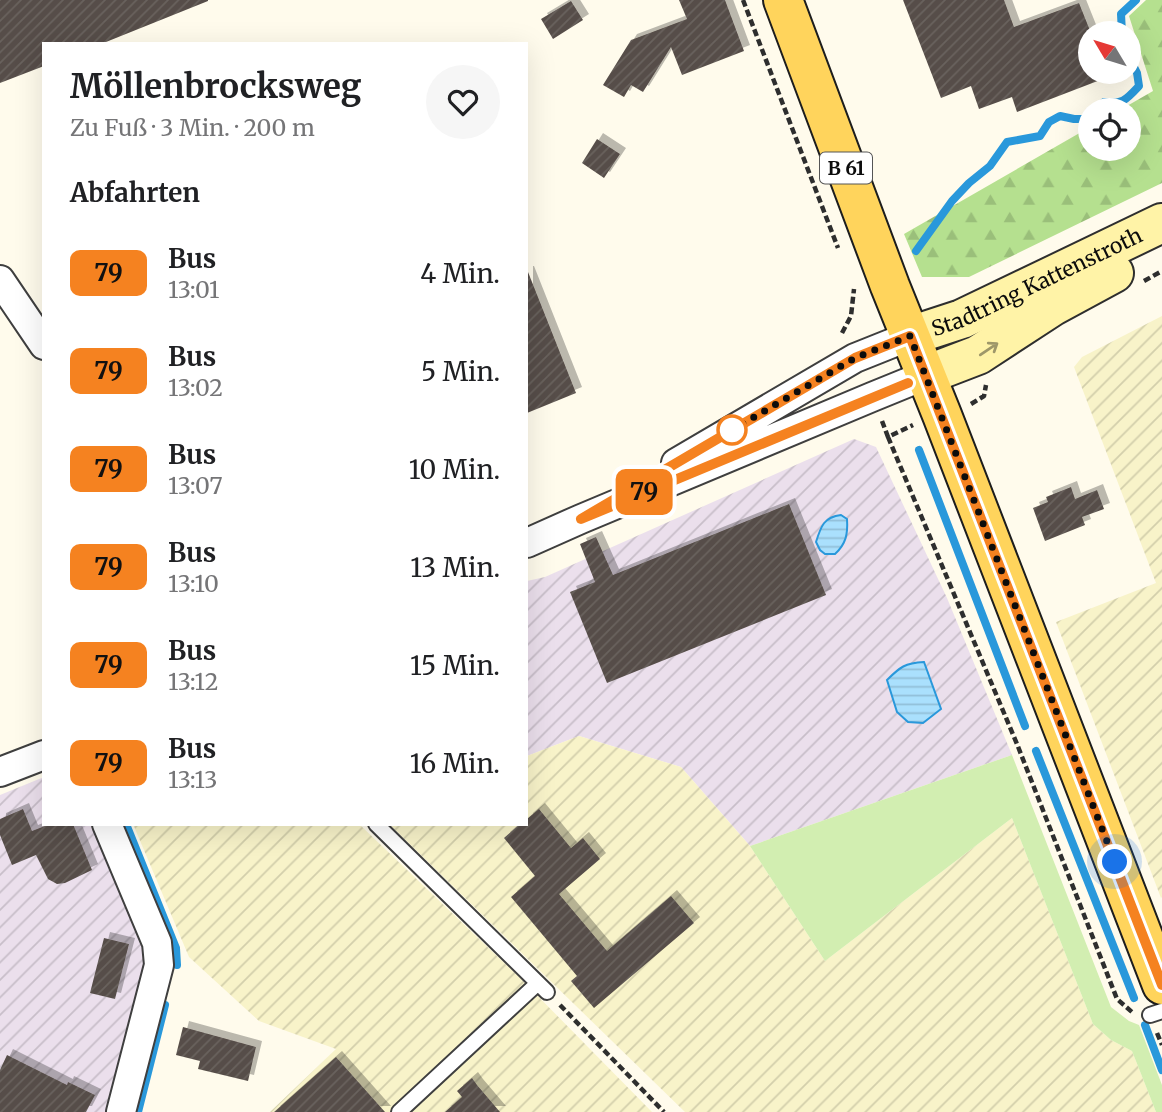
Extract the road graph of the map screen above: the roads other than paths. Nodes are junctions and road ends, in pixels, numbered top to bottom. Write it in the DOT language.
graph roads {
  1 [pos="783,0"];
  2 [pos="1162,223"];
  3 [pos="1162,247"];
  4 [pos="0,280"];
  5 [pos="910,336"];
  6 [pos="42,342"];
  7 [pos="926,375"];
  8 [pos="581,519"];
  9 [pos="528,543"];
  10 [pos="42,756"];
  11 [pos="0,772"];
  12 [pos="108,826"];
  13 [pos="378,826"];
  14 [pos="1158,1004"];
  15 [pos="121,1112"];
  16 [pos="399,1112"];
  1 -- 5 [label="main road, B 61"];
  2 -- 5 [label="main road, Stadtring Kattenstroth"];
  7 -- 3 [label="main road, Stadtring Kattenstroth, one-way"];
  4 -- 6 [label="street"];
  5 -- 7 [label="main road, B 61"];
  5 -- 8 [label="street"];
  7 -- 8 [label="street"];
  7 -- 14 [label="main road, B 61"];
  8 -- 9 [label="street"];
  10 -- 11 [label="street"];
  12 -- 15 [label="street"];
  13 -- 16 [label="lane"];
}
